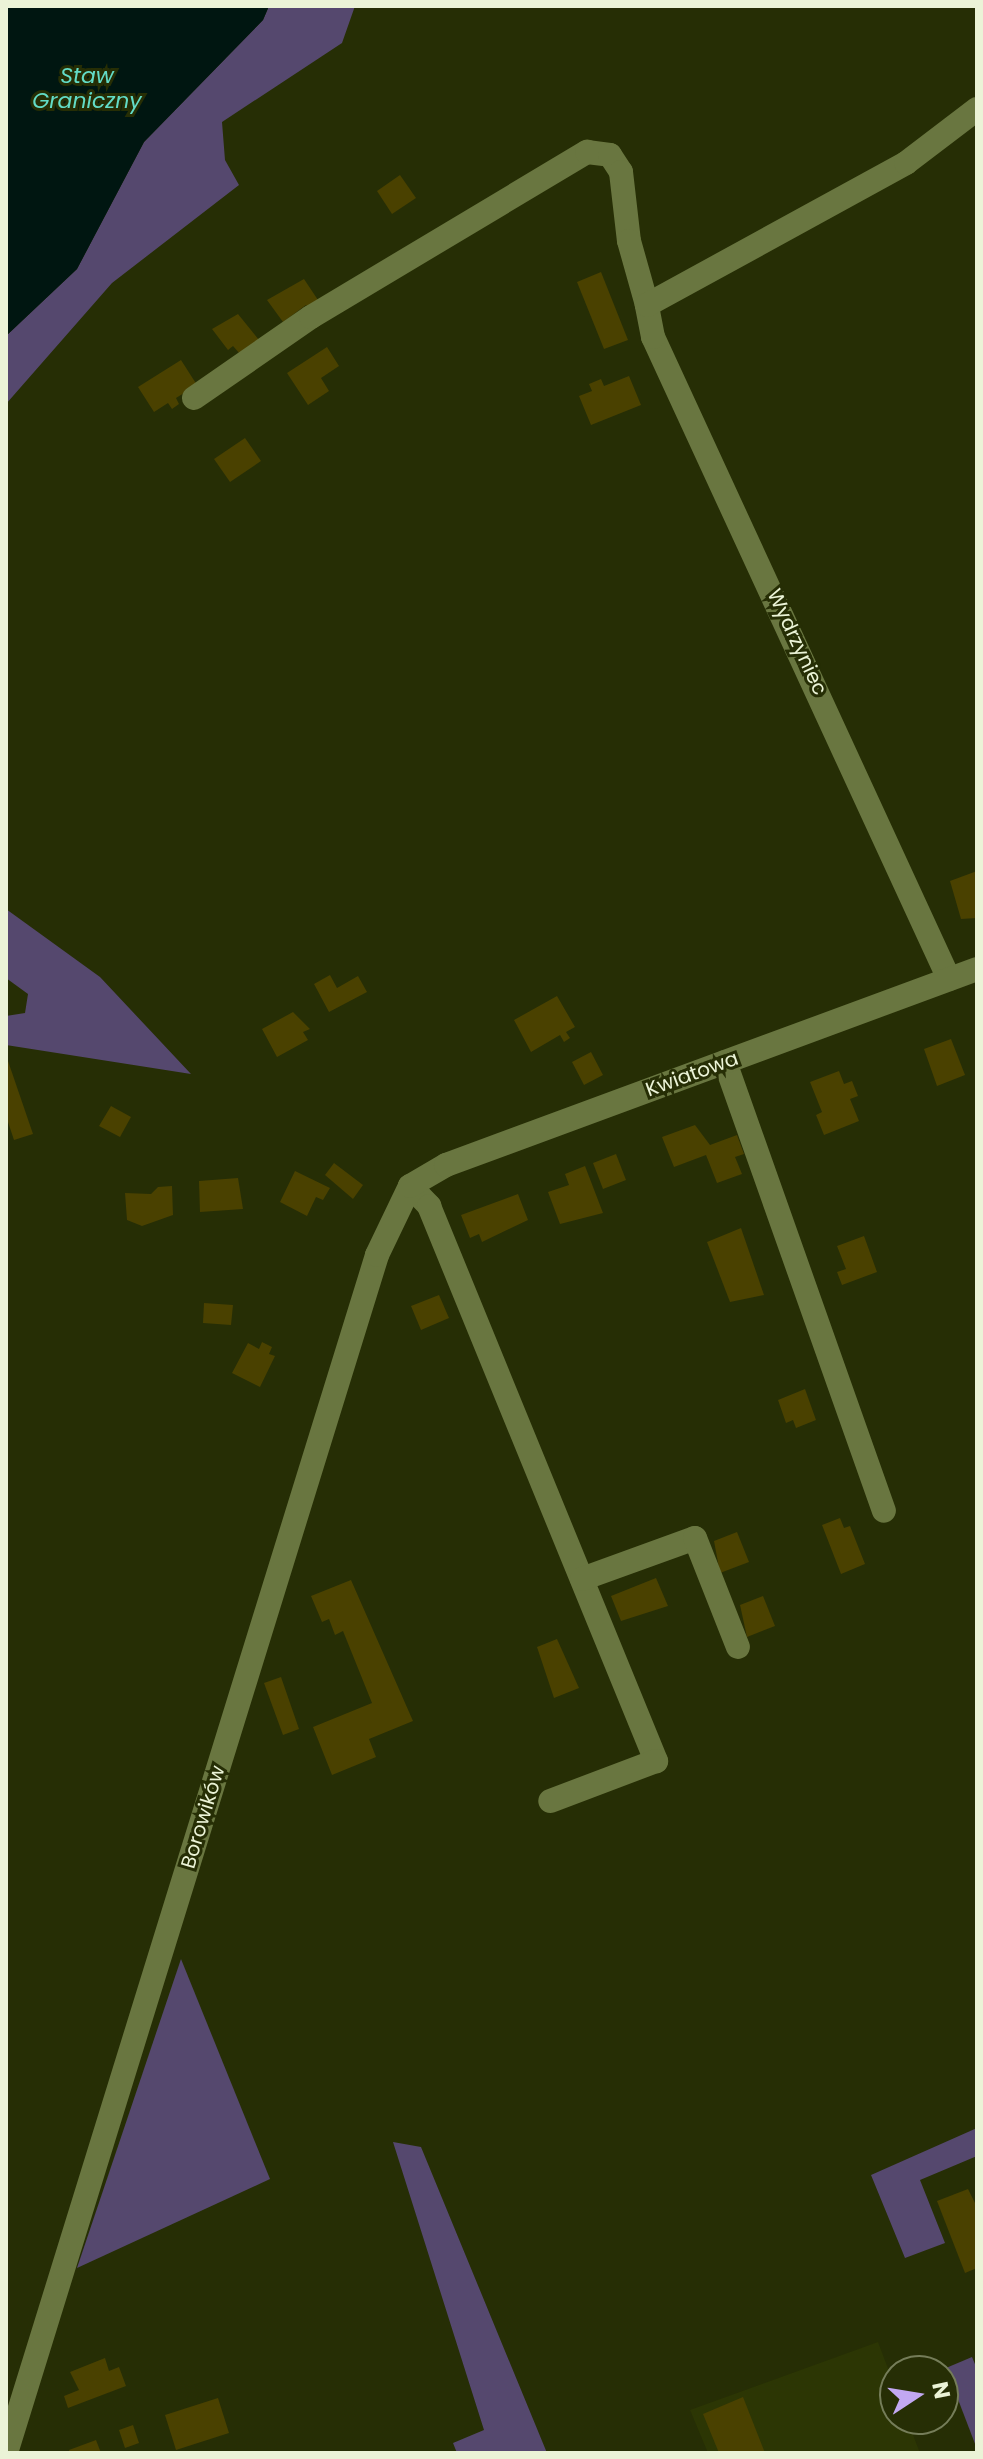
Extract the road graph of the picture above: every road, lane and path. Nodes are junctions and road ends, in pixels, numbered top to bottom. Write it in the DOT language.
graph roads {
  1 [pos="977,109"];
  2 [pos="647,305"];
  3 [pos="194,398"];
  4 [pos="977,969"];
  5 [pos="949,979"];
  6 [pos="725,1062"];
  7 [pos="410,1186"];
  8 [pos="884,1511"];
  9 [pos="582,1579"];
  10 [pos="738,1647"];
  11 [pos="550,1801"];
  12 [pos="6,2453"];
  1 -- 2 [label="street"];
  2 -- 3 [label="street, Wydrzyniec"];
  2 -- 5 [label="street, Wydrzyniec"];
  4 -- 5 [label="street, Kwiatowa"];
  5 -- 6 [label="street, Kwiatowa"];
  6 -- 7 [label="street, Kwiatowa"];
  6 -- 8 [label="street"];
  7 -- 9 [label="street"];
  7 -- 12 [label="street, Borowików"];
  9 -- 10 [label="street"];
  9 -- 11 [label="street"];
}
